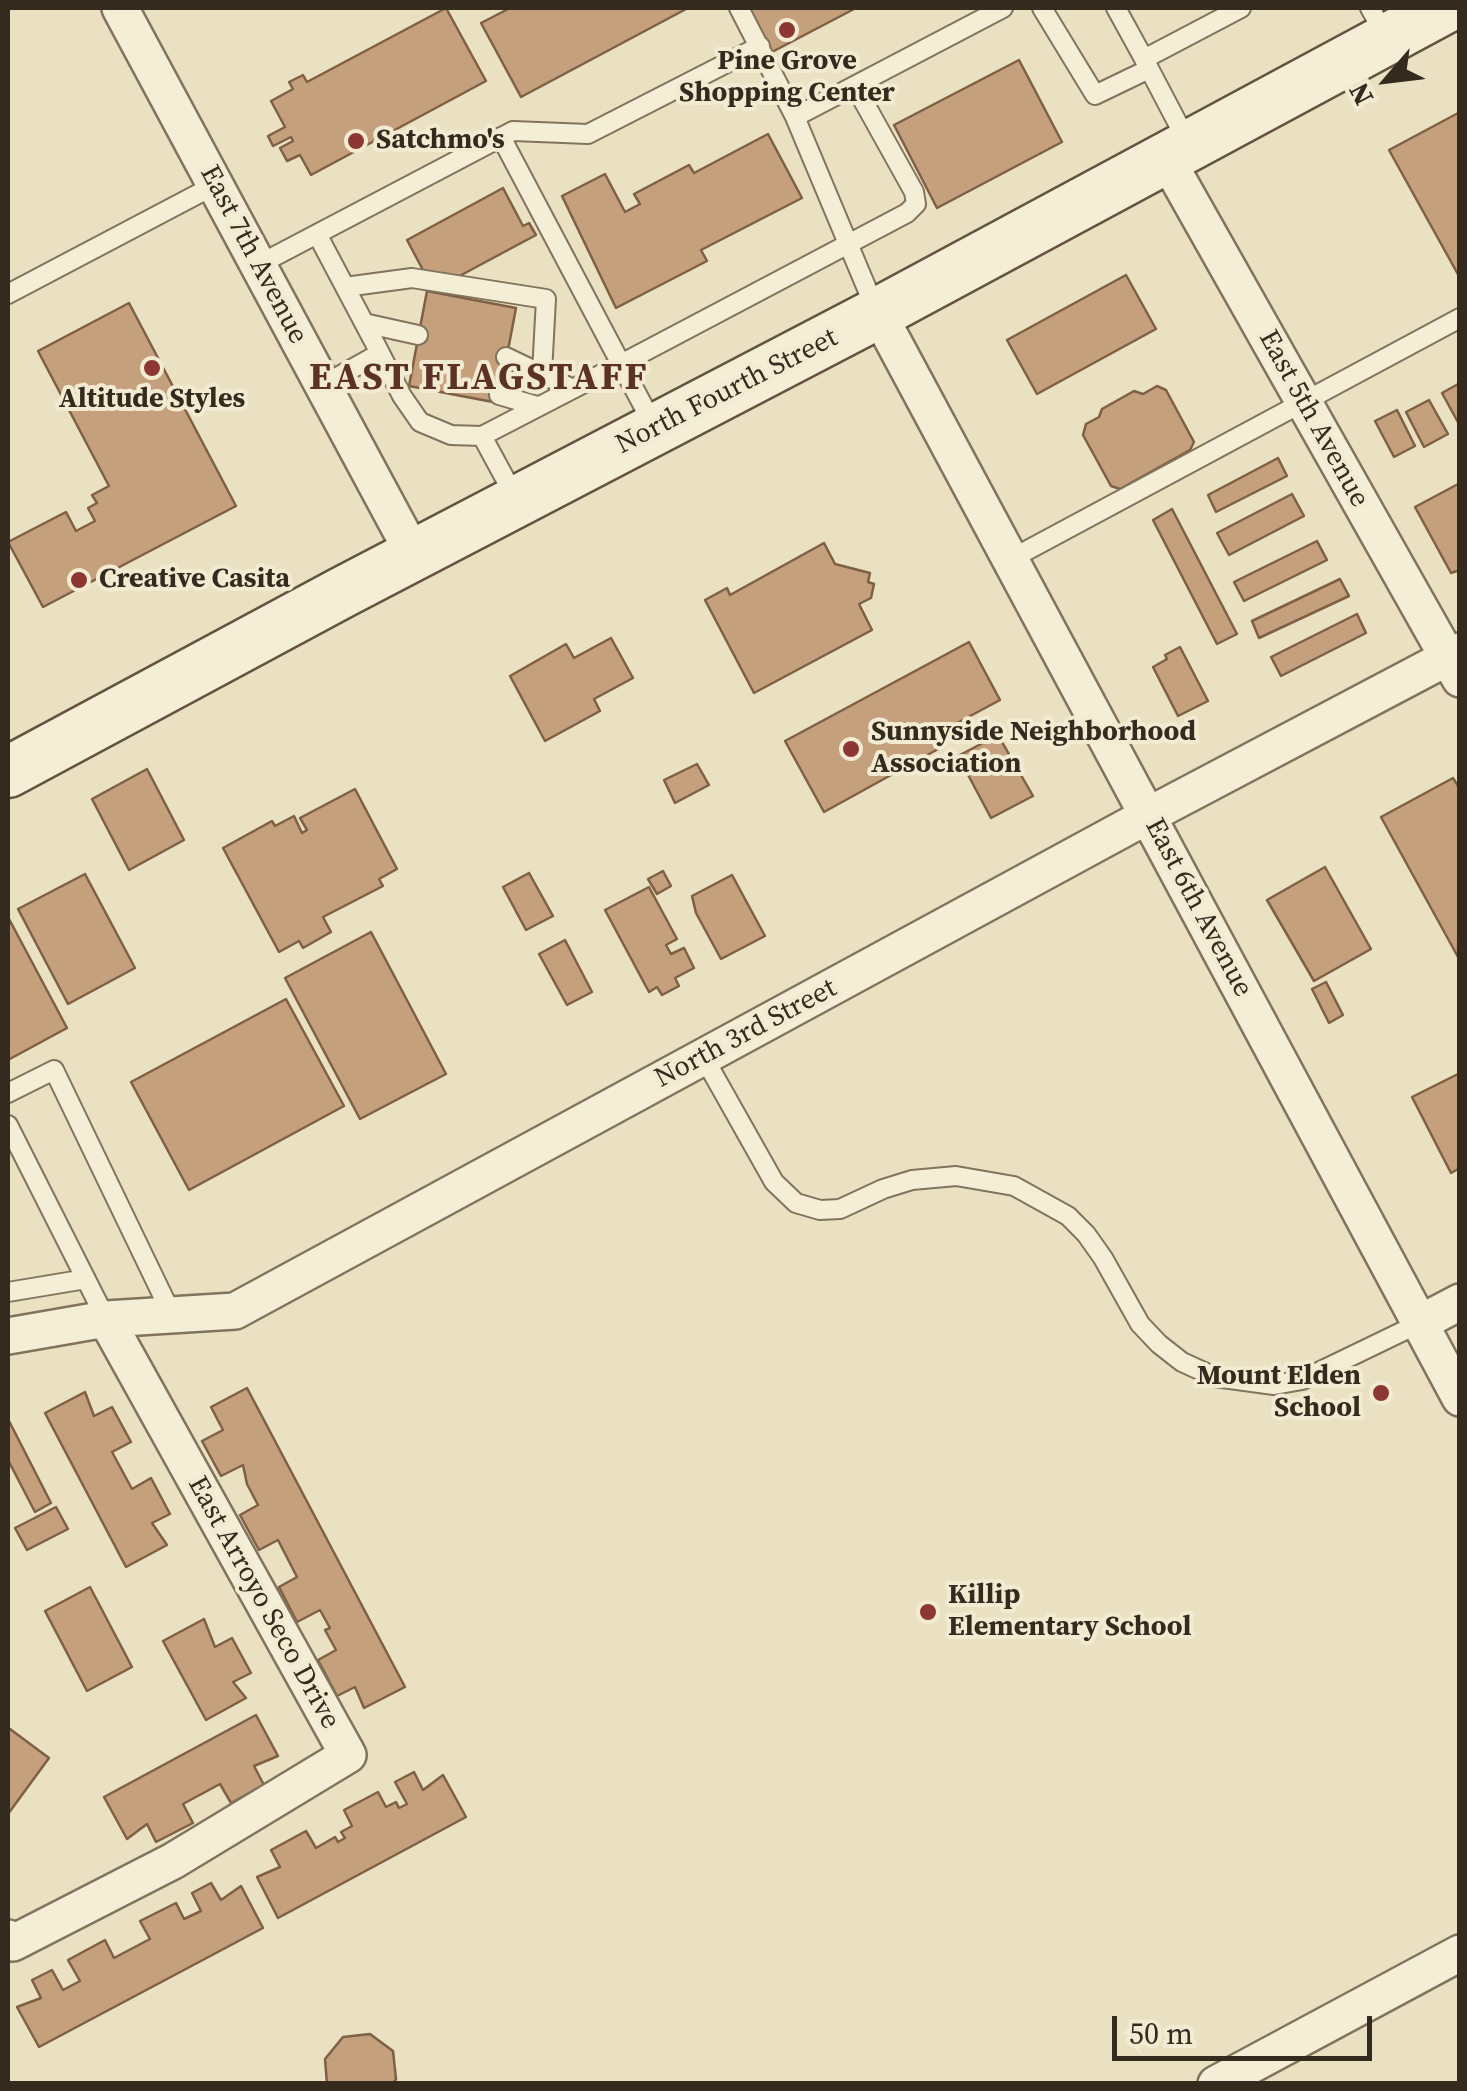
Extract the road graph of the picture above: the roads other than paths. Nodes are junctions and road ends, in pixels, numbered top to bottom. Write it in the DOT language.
graph roads {
  1 [pos="120,8"];
  2 [pos="738,8"];
  3 [pos="1004,8"];
  4 [pos="1042,8"];
  5 [pos="1116,8"];
  6 [pos="1241,8"];
  7 [pos="1444,8"];
  8 [pos="1378,23"];
  9 [pos="760,46"];
  10 [pos="1147,64"];
  11 [pos="855,86"];
  12 [pos="795,117"];
  13 [pos="501,137"];
  14 [pos="1178,152"];
  15 [pos="216,185"];
  16 [pos="317,234"];
  17 [pos="849,244"];
  18 [pos="258,265"];
  19 [pos="345,287"];
  20 [pos="8,294"];
  21 [pos="878,313"];
  22 [pos="1460,318"];
  23 [pos="364,323"];
  24 [pos="418,335"];
  25 [pos="380,353"];
  26 [pos="506,357"];
  27 [pos="621,364"];
  28 [pos="390,372"];
  29 [pos="542,373"];
  30 [pos="410,376"];
  31 [pos="323,385"];
  32 [pos="573,389"];
  33 [pos="499,395"];
  34 [pos="1304,402"];
  35 [pos="537,406"];
  36 [pos="655,429"];
  37 [pos="482,436"];
  38 [pos="517,501"];
  39 [pos="414,555"];
  40 [pos="1010,559"];
  41 [pos="1455,663"];
  42 [pos="8,772"];
  43 [pos="1149,815"];
  44 [pos="704,1056"];
  45 [pos="8,1092"];
  46 [pos="8,1125"];
  47 [pos="86,1279"];
  48 [pos="8,1292"];
  49 [pos="1460,1302"];
  50 [pos="172,1315"];
  51 [pos="106,1319"];
  52 [pos="1420,1323"];
  53 [pos="8,1336"];
  54 [pos="1460,1398"];
  55 [pos="8,1938"];
  56 [pos="1460,1953"];
  57 [pos="1216,2084"];
  1 -- 15 [label="street, East 7th Avenue"];
  2 -- 9 [label="lane"];
  3 -- 11 [label="lane"];
  4 -- 10 [label="lane"];
  5 -- 10 [label="lane"];
  6 -- 10 [label="lane"];
  7 -- 8 [label="main road, North Fourth Street"];
  8 -- 14 [label="main road, North Fourth Street"];
  9 -- 12 [label="lane"];
  9 -- 13 [label="lane"];
  10 -- 14 [label="lane"];
  11 -- 12 [label="lane"];
  11 -- 17 [label="lane"];
  12 -- 17 [label="lane"];
  13 -- 16 [label="lane"];
  13 -- 27 [label="lane"];
  14 -- 21 [label="main road, North Fourth Street"];
  14 -- 34 [label="street, East 5th Avenue"];
  15 -- 18 [label="street, East 7th Avenue"];
  15 -- 20 [label="lane"];
  16 -- 18 [label="lane"];
  16 -- 19 [label="lane"];
  17 -- 21 [label="lane"];
  17 -- 27 [label="lane"];
  18 -- 31 [label="street, East 7th Avenue"];
  19 -- 23 [label="lane"];
  19 -- 29 [label="lane"];
  21 -- 36 [label="main road, North Fourth Street"];
  21 -- 40 [label="street, East 6th Avenue"];
  22 -- 34 [label="lane"];
  23 -- 24 [label="lane"];
  23 -- 25 [label="lane"];
  25 -- 28 [label="lane"];
  25 -- 31 [label="lane"];
  26 -- 29 [label="lane"];
  27 -- 32 [label="lane"];
  27 -- 36 [label="lane"];
  28 -- 30 [label="lane"];
  28 -- 37 [label="lane"];
  29 -- 32 [label="lane"];
  31 -- 39 [label="street, East 7th Avenue"];
  32 -- 35 [label="lane"];
  33 -- 35 [label="lane"];
  34 -- 40 [label="lane"];
  34 -- 41 [label="street, East 5th Avenue"];
  35 -- 37 [label="lane"];
  36 -- 38 [label="main road, North Fourth Street"];
  37 -- 38 [label="lane"];
  38 -- 39 [label="main road, North Fourth Street"];
  39 -- 42 [label="main road, North Fourth Street"];
  40 -- 43 [label="street, East 6th Avenue"];
  41 -- 43 [label="street, North 3rd Street"];
  43 -- 44 [label="street, North 3rd Street"];
  43 -- 52 [label="street, East 6th Avenue"];
  44 -- 50 [label="street, North 3rd Street"];
  44 -- 52 [label="lane"];
  45 -- 50 [label="lane"];
  46 -- 47 [label="lane"];
  47 -- 48 [label="lane"];
  47 -- 51 [label="lane"];
  49 -- 52 [label="street"];
  50 -- 51 [label="street, North 3rd Street"];
  51 -- 53 [label="street, North 3rd Street"];
  51 -- 55 [label="street, East Arroyo Seco Drive"];
  52 -- 54 [label="street, East 6th Avenue"];
  56 -- 57 [label="street"];
}
